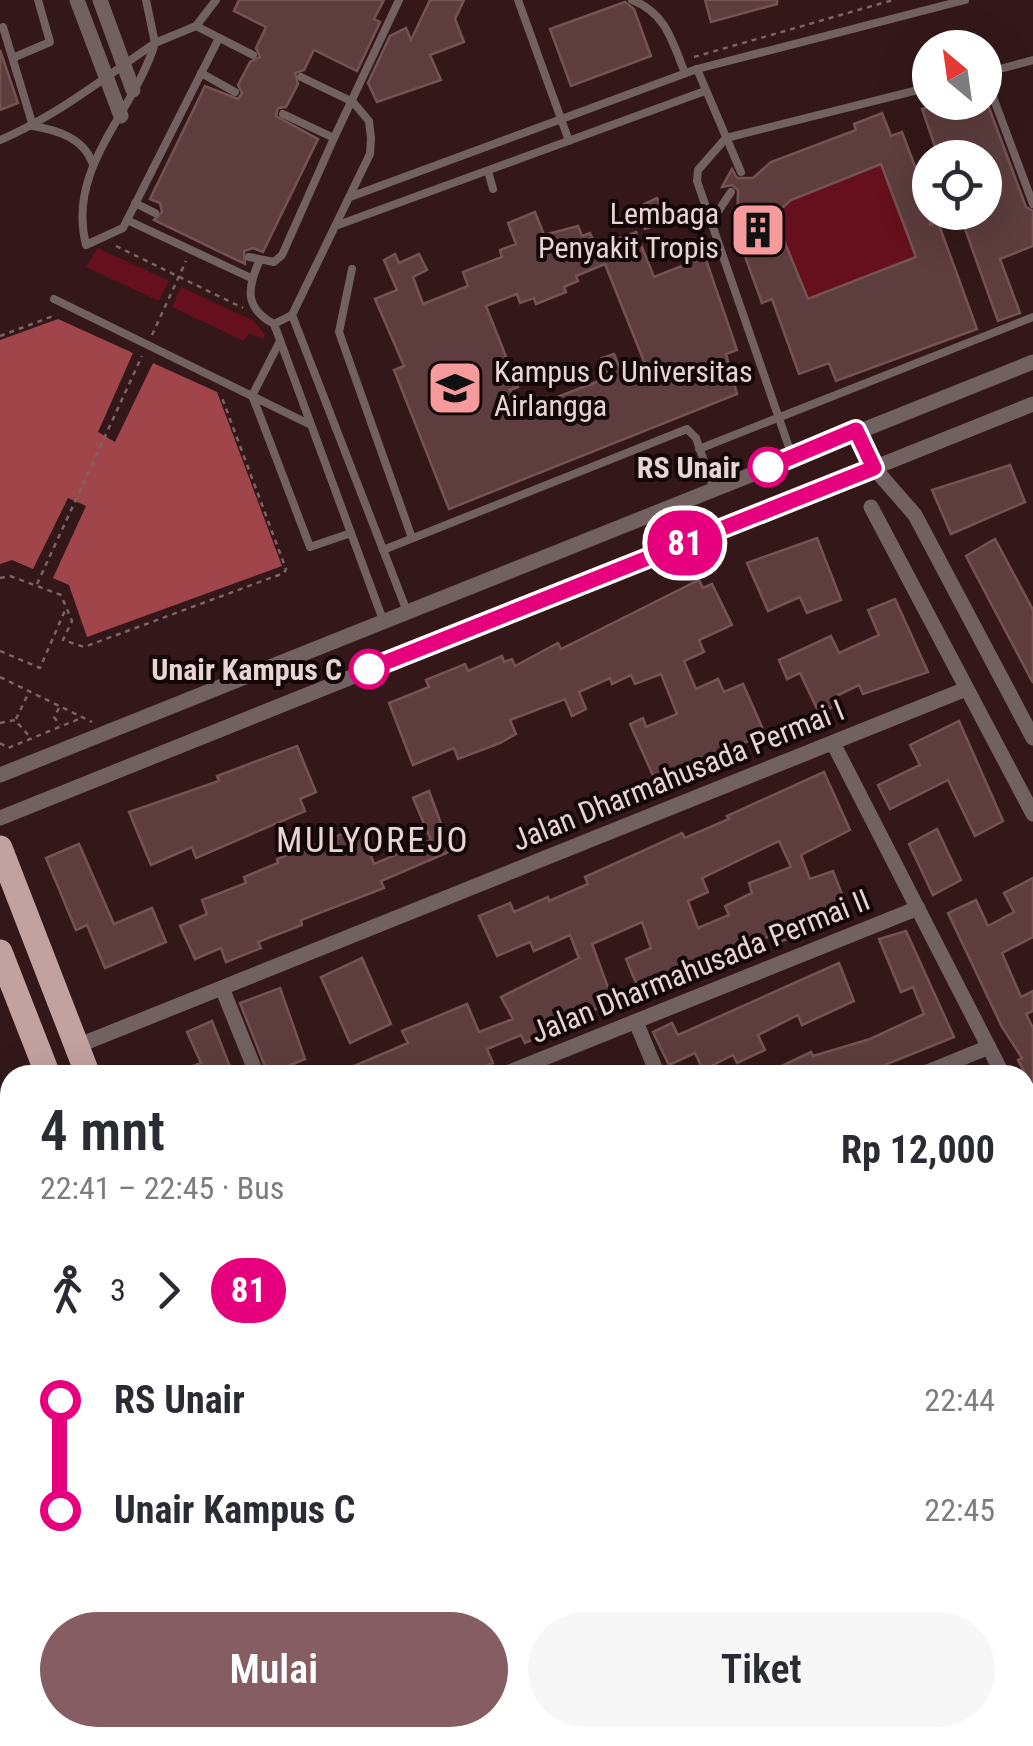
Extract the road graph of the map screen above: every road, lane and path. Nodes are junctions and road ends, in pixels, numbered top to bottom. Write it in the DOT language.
graph roads {
  1 [pos="38,0"];
  2 [pos="77,0"];
  3 [pos="100,0"];
  4 [pos="146,0"];
  5 [pos="216,0"];
  6 [pos="399,0"];
  7 [pos="518,0"];
  8 [pos="632,0"];
  9 [pos="893,0"];
  10 [pos="965,0"];
  11 [pos="196,26"];
  12 [pos="3,27"];
  13 [pos="218,40"];
  14 [pos="155,42"];
  15 [pos="253,55"];
  16 [pos="15,57"];
  17 [pos="1033,60"];
  18 [pos="124,66"];
  19 [pos="1002,68"];
  20 [pos="696,69"];
  21 [pos="202,73"];
  22 [pos="685,73"];
  23 [pos="301,77"];
  24 [pos="107,80"];
  25 [pos="134,90"];
  26 [pos="637,91"];
  27 [pos="705,91"];
  28 [pos="235,92"];
  29 [pos="912,92"];
  30 [pos="353,102"];
  31 [pos="283,114"];
  32 [pos="645,114"];
  33 [pos="122,116"];
  34 [pos="560,118"];
  35 [pos="1002,120"];
  36 [pos="33,126"];
  37 [pos="334,138"];
  38 [pos="726,138"];
  39 [pos="0,140"];
  40 [pos="569,141"];
  41 [pos="92,162"];
  42 [pos="488,172"];
  43 [pos="741,172"];
  44 [pos="494,189"];
  45 [pos="731,192"];
  46 [pos="350,197"];
  47 [pos="135,203"];
  48 [pos="1033,204"];
  49 [pos="155,212"];
  50 [pos="127,220"];
  51 [pos="712,222"];
  52 [pos="338,226"];
  53 [pos="101,238"];
  54 [pos="249,257"];
  55 [pos="259,262"];
  56 [pos="352,270"];
  57 [pos="251,278"];
  58 [pos="54,299"];
  59 [pos="58,315"];
  60 [pos="257,315"];
  61 [pos="292,315"];
  62 [pos="1033,317"];
  63 [pos="274,324"];
  64 [pos="0,336"];
  65 [pos="280,340"];
  66 [pos="1033,362"];
  67 [pos="252,396"];
  68 [pos="1033,404"];
  69 [pos="256,408"];
  70 [pos="778,414"];
  71 [pos="311,424"];
  72 [pos="856,430"];
  73 [pos="108,436"];
  74 [pos="699,449"];
  75 [pos="792,456"];
  76 [pos="874,468"];
  77 [pos="714,490"];
  78 [pos="871,507"];
  79 [pos="350,533"];
  80 [pos="412,538"];
  81 [pos="383,550"];
  82 [pos="2,578"];
  83 [pos="36,584"];
  84 [pos="0,586"];
  85 [pos="66,607"];
  86 [pos="408,614"];
  87 [pos="384,624"];
  88 [pos="0,651"];
  89 [pos="0,678"];
  90 [pos="0,686"];
  91 [pos="966,690"];
  92 [pos="30,692"];
  93 [pos="63,708"];
  94 [pos="83,718"];
  95 [pos="16,720"];
  96 [pos="0,723"];
  97 [pos="62,726"];
  98 [pos="76,730"];
  99 [pos="31,738"];
  100 [pos="1033,738"];
  101 [pos="0,743"];
  102 [pos="833,743"];
  103 [pos="0,775"];
  104 [pos="1033,814"];
  105 [pos="0,818"];
  106 [pos="0,848"];
  107 [pos="918,908"];
  108 [pos="0,952"];
  109 [pos="222,988"];
  110 [pos="636,1022"];
  111 [pos="77,1046"];
  112 [pos="989,1048"];
  113 [pos="44,1065"];
  114 [pos="84,1065"];
  115 [pos="253,1065"];
  116 [pos="527,1065"];
  117 [pos="654,1065"];
  118 [pos="946,1065"];
  119 [pos="998,1065"];
  1 -- 16 [label="lane"];
  2 -- 24 [label="street"];
  3 -- 18 [label="street"];
  4 -- 14 [label="lane"];
  5 -- 11 [label="lane"];
  6 -- 30 [label="lane"];
  7 -- 34 [label="lane"];
  8 -- 22 [label="lane"];
  9 -- 20 [label="path"];
  10 -- 20 [label="lane"];
  11 -- 13 [label="lane"];
  11 -- 14 [label="lane"];
  12 -- 16 [label="lane"];
  13 -- 15 [label="lane"];
  13 -- 21 [label="lane"];
  14 -- 18 [label="lane"];
  14 -- 25 [label="lane"];
  16 -- 36 [label="lane"];
  17 -- 19 [label="lane"];
  18 -- 24 [label="lane"];
  18 -- 25 [label="street"];
  20 -- 22 [label="lane"];
  20 -- 27 [label="lane"];
  21 -- 28 [label="lane"];
  21 -- 47 [label="lane"];
  22 -- 26 [label="lane"];
  23 -- 30 [label="lane"];
  24 -- 33 [label="street"];
  24 -- 36 [label="lane"];
  25 -- 33 [label="lane"];
  26 -- 32 [label="lane"];
  26 -- 34 [label="lane"];
  27 -- 32 [label="lane"];
  27 -- 38 [label="lane"];
  29 -- 38 [label="lane"];
  30 -- 37 [label="lane"];
  30 -- 46 [label="lane"];
  31 -- 37 [label="lane"];
  32 -- 40 [label="lane"];
  33 -- 41 [label="lane"];
  34 -- 40 [label="lane"];
  34 -- 46 [label="lane"];
  35 -- 48 [label="lane"];
  36 -- 39 [label="lane"];
  36 -- 41 [label="lane"];
  37 -- 55 [label="lane"];
  38 -- 43 [label="lane"];
  38 -- 51 [label="lane"];
  40 -- 42 [label="lane"];
  41 -- 53 [label="lane"];
  42 -- 44 [label="lane"];
  42 -- 52 [label="lane"];
  45 -- 51 [label="lane"];
  46 -- 52 [label="lane"];
  47 -- 49 [label="lane"];
  47 -- 50 [label="lane"];
  50 -- 53 [label="lane"];
  50 -- 57 [label="lane"];
  51 -- 70 [label="lane"];
  52 -- 61 [label="lane"];
  53 -- 60 [label="path"];
  54 -- 55 [label="lane"];
  55 -- 57 [label="lane"];
  56 -- 80 [label="lane"];
  57 -- 60 [label="lane"];
  58 -- 67 [label="lane"];
  59 -- 64 [label="path"];
  60 -- 63 [label="lane"];
  61 -- 63 [label="lane"];
  61 -- 81 [label="lane"];
  62 -- 70 [label="lane"];
  63 -- 65 [label="lane"];
  65 -- 67 [label="lane"];
  65 -- 71 [label="lane"];
  66 -- 72 [label="street"];
  67 -- 69 [label="lane"];
  67 -- 71 [label="lane"];
  68 -- 76 [label="street"];
  69 -- 79 [label="lane"];
  69 -- 85 [label="path"];
  70 -- 74 [label="lane"];
  70 -- 75 [label="lane"];
  71 -- 79 [label="lane"];
  72 -- 75 [label="street"];
  72 -- 76 [label="street"];
  73 -- 83 [label="path"];
  74 -- 77 [label="lane"];
  74 -- 80 [label="lane"];
  75 -- 77 [label="street"];
  76 -- 100 [label="street"];
  76 -- 105 [label="street"];
  77 -- 86 [label="street"];
  78 -- 91 [label="street"];
  79 -- 87 [label="lane"];
  80 -- 81 [label="lane"];
  81 -- 86 [label="lane"];
  82 -- 83 [label="path"];
  82 -- 84 [label="path"];
  83 -- 85 [label="path"];
  85 -- 88 [label="path"];
  86 -- 87 [label="street"];
  87 -- 103 [label="street"];
  89 -- 90 [label="path"];
  89 -- 92 [label="path"];
  91 -- 102 [label="street, Jalan Dharmahusada Permai I"];
  91 -- 104 [label="street"];
  92 -- 93 [label="path"];
  92 -- 95 [label="path"];
  93 -- 94 [label="path"];
  93 -- 97 [label="path"];
  94 -- 97 [label="path"];
  94 -- 98 [label="path"];
  95 -- 96 [label="path"];
  95 -- 99 [label="path"];
  97 -- 99 [label="path"];
  99 -- 101 [label="path"];
  102 -- 107 [label="street"];
  102 -- 109 [label="street, Jalan Dharmahusada Permai I"];
  106 -- 111 [label="main road"];
  107 -- 110 [label="street, Jalan Dharmahusada Permai II"];
  107 -- 112 [label="street"];
  108 -- 113 [label="main road"];
  109 -- 111 [label="street, Jalan Dharmahusada Permai I"];
  109 -- 115 [label="street"];
  110 -- 116 [label="street, Jalan Dharmahusada Permai II"];
  110 -- 117 [label="street"];
  111 -- 114 [label="main road"];
  112 -- 118 [label="street"];
  112 -- 119 [label="street"];
}
